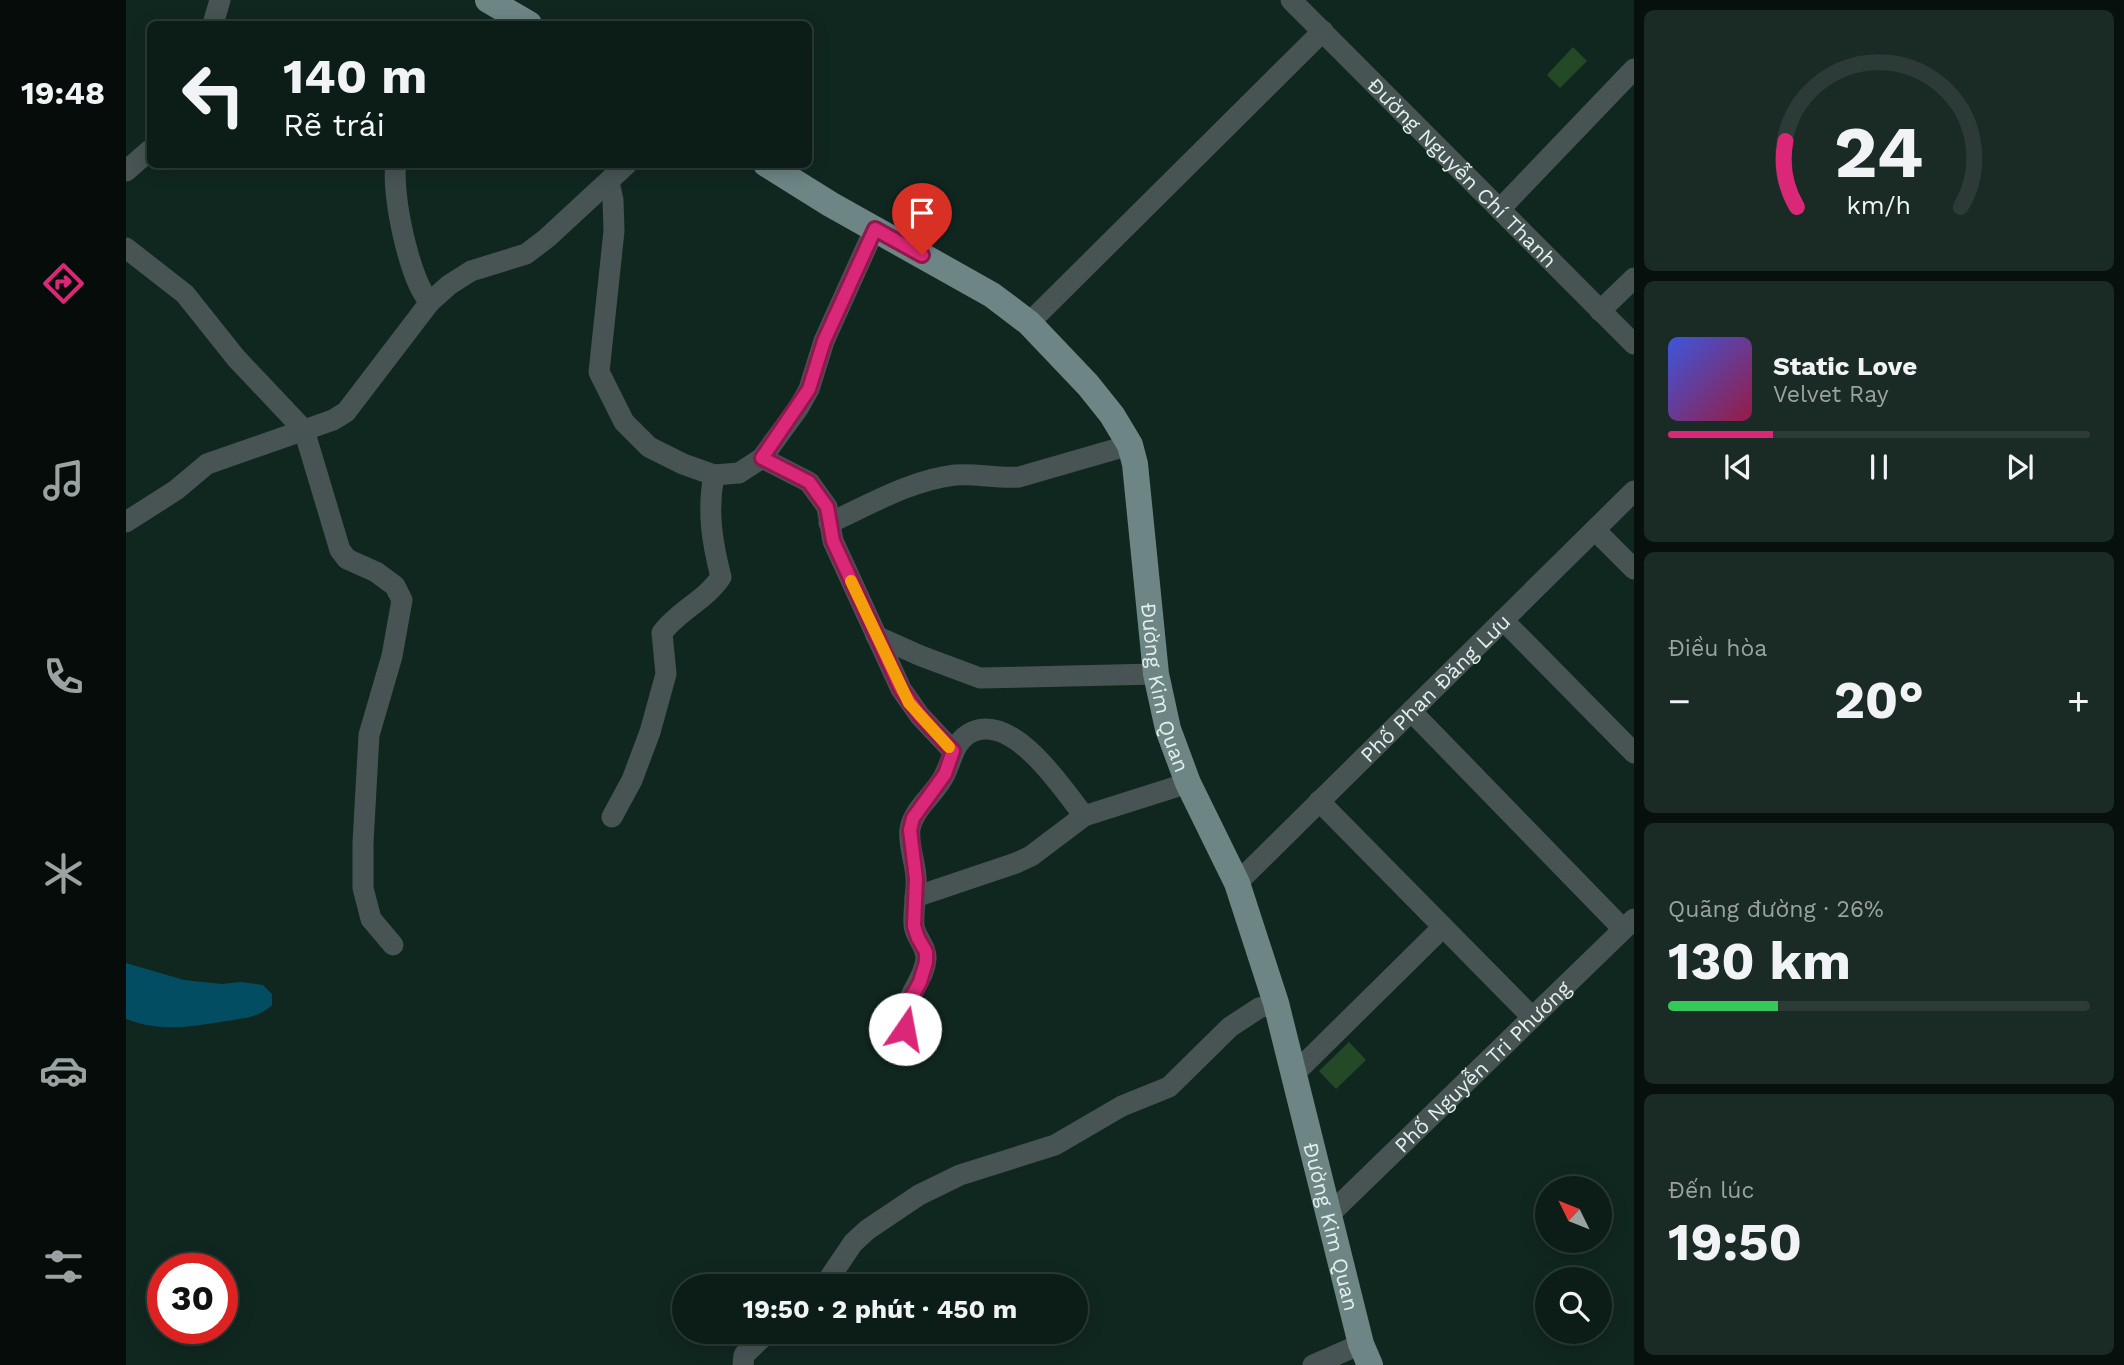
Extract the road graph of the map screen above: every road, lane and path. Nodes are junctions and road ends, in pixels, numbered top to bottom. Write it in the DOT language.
graph roads {
  1 [pos="220,0"];
  2 [pos="488,0"];
  3 [pos="1291,0"];
  4 [pos="214,21"];
  5 [pos="524,21"];
  6 [pos="1322,31"];
  7 [pos="1634,69"];
  8 [pos="147,153"];
  9 [pos="395,168"];
  10 [pos="623,168"];
  11 [pos="773,168"];
  12 [pos="126,171"];
  13 [pos="609,182"];
  14 [pos="1500,209"];
  15 [pos="875,229"];
  16 [pos="126,248"];
  17 [pos="1634,278"];
  18 [pos="430,302"];
  19 [pos="1601,311"];
  20 [pos="1029,323"];
  21 [pos="1634,344"];
  22 [pos="304,430"];
  23 [pos="1130,445"];
  24 [pos="762,458"];
  25 [pos="714,475"];
  26 [pos="1634,491"];
  27 [pos="126,522"];
  28 [pos="829,523"];
  29 [pos="1595,530"];
  30 [pos="1634,569"];
  31 [pos="1503,620"];
  32 [pos="876,636"];
  33 [pos="1156,674"];
  34 [pos="1411,710"];
  35 [pos="953,751"];
  36 [pos="1634,753"];
  37 [pos="1188,783"];
  38 [pos="1320,801"];
  39 [pos="612,817"];
  40 [pos="1084,817"];
  41 [pos="1237,883"];
  42 [pos="915,897"];
  43 [pos="1629,924"];
  44 [pos="1443,927"];
  45 [pos="393,945"];
  46 [pos="1276,1003"];
  47 [pos="1532,1017"];
  48 [pos="905,1029"];
  49 [pos="1295,1073"];
  50 [pos="1331,1214"];
  51 [pos="832,1274"];
  52 [pos="755,1344"];
  53 [pos="1362,1358"];
  54 [pos="743,1365"];
  55 [pos="1313,1365"];
  1 -- 4 [label="street"];
  2 -- 5 [label="main road"];
  3 -- 6 [label="street, Đường Nguyễn Chí Thanh"];
  6 -- 14 [label="street, Đường Nguyễn Chí Thanh"];
  6 -- 20 [label="street"];
  7 -- 14 [label="street"];
  8 -- 12 [label="street"];
  9 -- 18 [label="street"];
  10 -- 13 [label="street"];
  11 -- 15 [label="main road, Đường Kim Quan"];
  13 -- 18 [label="street"];
  13 -- 25 [label="street"];
  14 -- 19 [label="street, Đường Nguyễn Chí Thanh"];
  15 -- 20 [label="main road, Đường Kim Quan"];
  15 -- 24 [label="street"];
  16 -- 22 [label="street"];
  17 -- 19 [label="street"];
  18 -- 22 [label="street"];
  19 -- 21 [label="street, Đường Nguyễn Chí Thanh"];
  20 -- 23 [label="main road, Đường Kim Quan"];
  22 -- 27 [label="street"];
  22 -- 45 [label="street"];
  23 -- 28 [label="street"];
  23 -- 33 [label="main road, Đường Kim Quan"];
  24 -- 25 [label="street"];
  24 -- 28 [label="street"];
  25 -- 39 [label="street"];
  26 -- 29 [label="street, Phố Phan Đăng Lưu"];
  28 -- 32 [label="street"];
  29 -- 30 [label="street"];
  29 -- 31 [label="street, Phố Phan Đăng Lưu"];
  31 -- 34 [label="street, Phố Phan Đăng Lưu"];
  31 -- 36 [label="street"];
  32 -- 33 [label="street"];
  32 -- 35 [label="street"];
  33 -- 37 [label="main road, Đường Kim Quan"];
  34 -- 38 [label="street, Phố Phan Đăng Lưu"];
  34 -- 43 [label="street"];
  35 -- 40 [label="street"];
  35 -- 42 [label="street"];
  37 -- 40 [label="street"];
  37 -- 41 [label="main road, Đường Kim Quan"];
  38 -- 41 [label="street, Phố Phan Đăng Lưu"];
  38 -- 44 [label="street"];
  40 -- 42 [label="street"];
  41 -- 46 [label="main road, Đường Kim Quan"];
  42 -- 48 [label="street"];
  43 -- 47 [label="street, Phố Nguyễn Tri Phương"];
  44 -- 47 [label="street"];
  44 -- 49 [label="street"];
  46 -- 49 [label="main road, Đường Kim Quan"];
  46 -- 51 [label="street"];
  47 -- 50 [label="street, Phố Nguyễn Tri Phương"];
  49 -- 50 [label="main road, Đường Kim Quan"];
  50 -- 53 [label="main road, Đường Kim Quan"];
  52 -- 54 [label="street"];
  53 -- 55 [label="street"];
}
